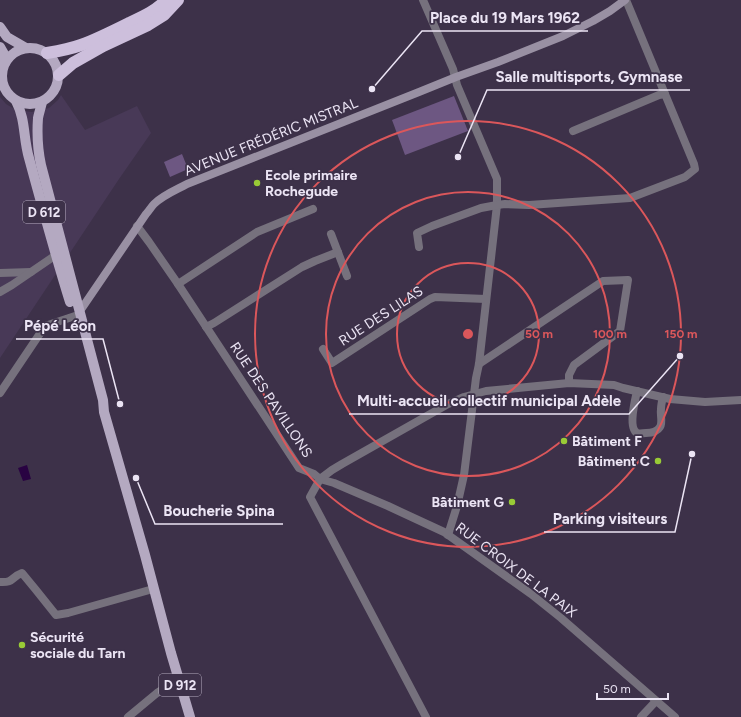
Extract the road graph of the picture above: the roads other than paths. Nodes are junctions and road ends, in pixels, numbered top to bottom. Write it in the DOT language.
graph roads {
  1 [pos="166,0"];
  2 [pos="178,0"];
  3 [pos="423,0"];
  4 [pos="626,0"];
  5 [pos="0,27"];
  6 [pos="0,47"];
  7 [pos="26,48"];
  8 [pos="47,53"];
  9 [pos="4,63"];
  10 [pos="59,75"];
  11 [pos="456,77"];
  12 [pos="665,94"];
  13 [pos="16,101"];
  14 [pos="42,102"];
  15 [pos="573,131"];
  16 [pos="33,173"];
  17 [pos="497,204"];
  18 [pos="313,209"];
  19 [pos="137,226"];
  20 [pos="331,234"];
  21 [pos="419,247"];
  22 [pos="59,251"];
  23 [pos="338,252"];
  24 [pos="31,272"];
  25 [pos="0,273"];
  26 [pos="348,276"];
  27 [pos="178,284"];
  28 [pos="0,292"];
  29 [pos="486,299"];
  30 [pos="78,312"];
  31 [pos="206,327"];
  32 [pos="323,349"];
  33 [pos="479,364"];
  34 [pos="569,383"];
  35 [pos="636,391"];
  36 [pos="0,393"];
  37 [pos="474,394"];
  38 [pos="663,397"];
  39 [pos="103,400"];
  40 [pos="741,400"];
  41 [pos="104,412"];
  42 [pos="320,479"];
  43 [pos="448,535"];
  44 [pos="4,583"];
  45 [pos="153,589"];
  46 [pos="180,684"];
  47 [pos="656,701"];
  48 [pos="128,717"];
  49 [pos="190,717"];
  50 [pos="426,717"];
  51 [pos="641,717"];
  52 [pos="675,717"];
  1 -- 8 [label="highway"];
  2 -- 10 [label="highway"];
  3 -- 11 [label="street"];
  4 -- 11 [label="street, AVENUE FRÉDÉRIC MISTRAL"];
  4 -- 12 [label="street"];
  5 -- 7 [label="main road"];
  6 -- 9 [label="main road"];
  7 -- 8 [label="main road"];
  7 -- 9 [label="main road"];
  8 -- 10 [label="main road"];
  9 -- 13 [label="main road"];
  10 -- 14 [label="main road"];
  11 -- 17 [label="street"];
  11 -- 19 [label="street, AVENUE FRÉDÉRIC MISTRAL"];
  12 -- 15 [label="street"];
  12 -- 17 [label="street"];
  13 -- 14 [label="main road"];
  13 -- 16 [label="main road, D 612"];
  14 -- 22 [label="main road, D 612"];
  16 -- 22 [label="main road, D 612"];
  16 -- 30 [label="main road, D 612"];
  17 -- 21 [label="street"];
  17 -- 29 [label="street"];
  18 -- 27 [label="street"];
  19 -- 27 [label="street, RUE DES PAVILLONS"];
  19 -- 30 [label="street, AVENUE FRÉDÉRIC MISTRAL"];
  20 -- 23 [label="street"];
  22 -- 24 [label="street"];
  22 -- 30 [label="main road, D 612"];
  23 -- 26 [label="street"];
  23 -- 31 [label="street"];
  24 -- 25 [label="street"];
  24 -- 28 [label="street"];
  27 -- 31 [label="street, RUE DES PAVILLONS"];
  29 -- 32 [label="street, RUE DES LILAS"];
  29 -- 33 [label="street"];
  30 -- 36 [label="street"];
  30 -- 39 [label="main road, D 612"];
  30 -- 41 [label="main road, D 612"];
  31 -- 42 [label="street, RUE DES PAVILLONS"];
  33 -- 34 [label="street"];
  33 -- 37 [label="street"];
  34 -- 35 [label="street"];
  34 -- 37 [label="street"];
  35 -- 38 [label="street"];
  35 -- 38 [label="street"];
  37 -- 42 [label="street"];
  37 -- 43 [label="street"];
  38 -- 40 [label="street"];
  39 -- 41 [label="main road, D 912"];
  41 -- 45 [label="main road, D 912"];
  42 -- 43 [label="street, RUE CROIX DE LA PAIX"];
  42 -- 50 [label="street"];
  43 -- 47 [label="street, RUE CROIX DE LA PAIX"];
  44 -- 45 [label="street"];
  45 -- 46 [label="main road, D 912"];
  46 -- 48 [label="street"];
  46 -- 49 [label="main road, D 912"];
  47 -- 51 [label="street"];
  47 -- 52 [label="street, RUE CROIX DE LA PAIX"];
}
